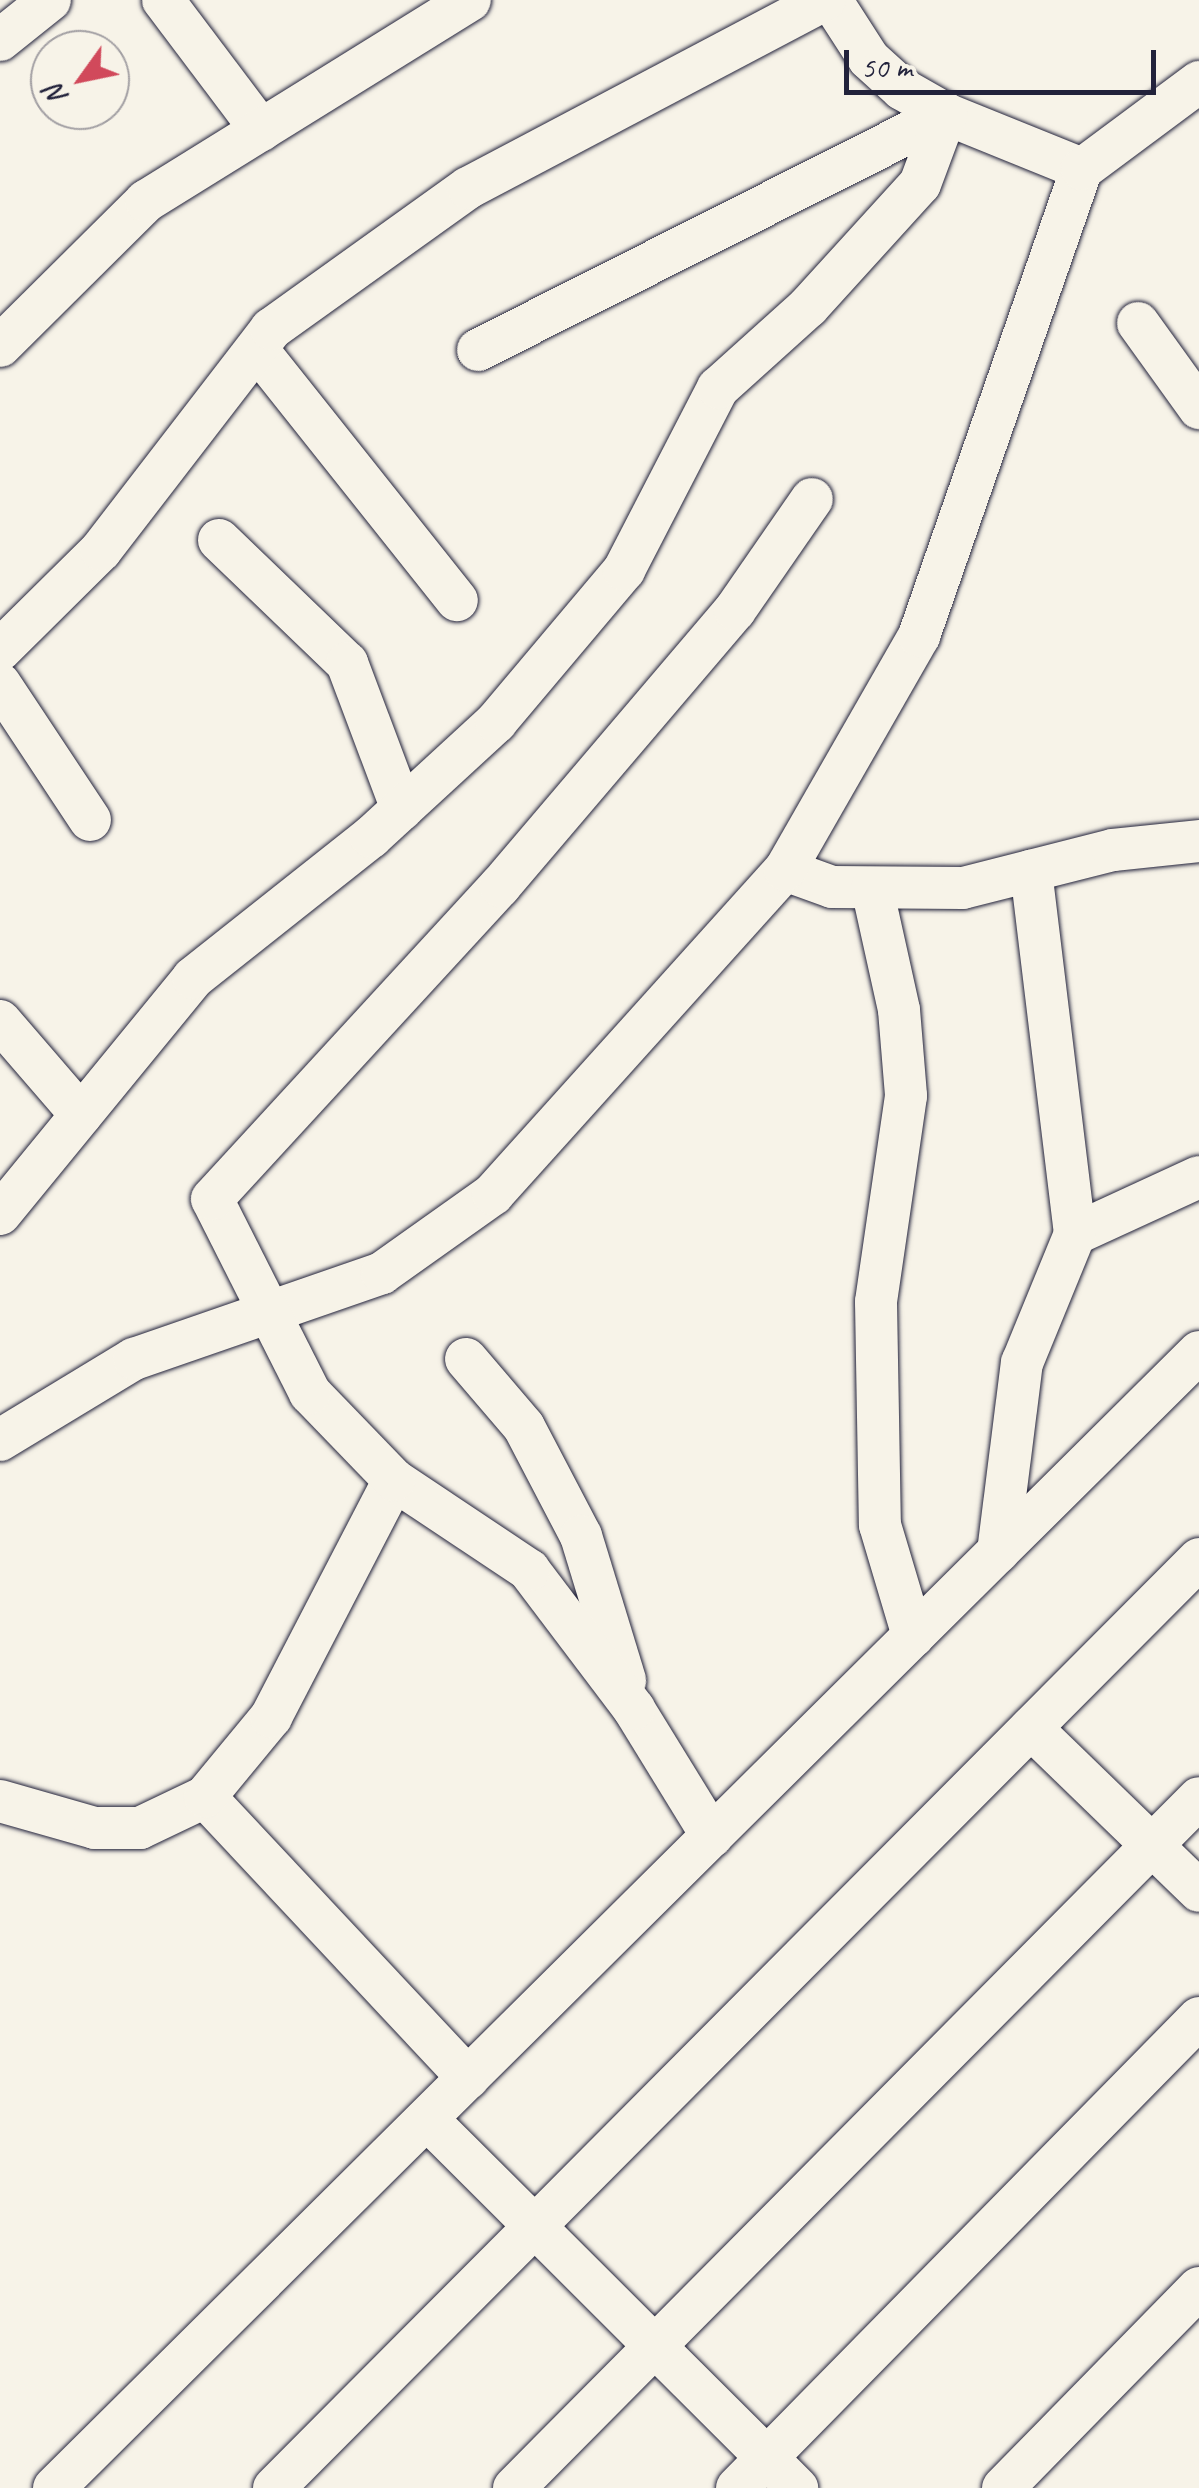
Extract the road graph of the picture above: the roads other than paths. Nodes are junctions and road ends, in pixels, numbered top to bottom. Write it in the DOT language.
graph roads {
  1 [pos="50,0"];
  2 [pos="162,0"];
  3 [pos="828,0"];
  4 [pos="452,5"];
  5 [pos="0,40"];
  6 [pos="1199,82"];
  7 [pos="946,114"];
  8 [pos="261,130"];
  9 [pos="1082,169"];
  10 [pos="1138,323"];
  11 [pos="0,346"];
  12 [pos="256,349"];
  13 [pos="478,350"];
  14 [pos="1199,408"];
  15 [pos="812,499"];
  16 [pos="219,540"];
  17 [pos="456,600"];
  18 [pos="0,650"];
  19 [pos="0,684"];
  20 [pos="402,809"];
  21 [pos="90,820"];
  22 [pos="1199,841"];
  23 [pos="785,870"];
  24 [pos="1031,871"];
  25 [pos="872,888"];
  26 [pos="0,1021"];
  27 [pos="81,1115"];
  28 [pos="1199,1177"];
  29 [pos="0,1214"];
  30 [pos="1075,1234"];
  31 [pos="269,1316"];
  32 [pos="1199,1352"];
  33 [pos="466,1359"];
  34 [pos="0,1440"];
  35 [pos="394,1480"];
  36 [pos="998,1552"];
  37 [pos="1199,1560"];
  38 [pos="913,1636"];
  39 [pos="634,1709"];
  40 [pos="1031,1728"];
  41 [pos="205,1797"];
  42 [pos="1199,1798"];
  43 [pos="0,1801"];
  44 [pos="712,1836"];
  45 [pos="1152,1847"];
  46 [pos="1199,1891"];
  47 [pos="1199,2018"];
  48 [pos="468,2078"];
  49 [pos="427,2120"];
  50 [pos="536,2228"];
  51 [pos="1199,2288"];
  52 [pos="654,2345"];
  53 [pos="767,2458"];
  54 [pos="54,2488"];
  55 [pos="274,2488"];
  56 [pos="514,2488"];
  57 [pos="737,2488"];
  58 [pos="797,2488"];
  59 [pos="1002,2488"];
  1 -- 5 [label="street"];
  2 -- 8 [label="street"];
  3 -- 7 [label="street"];
  3 -- 12 [label="street"];
  4 -- 8 [label="street"];
  6 -- 9 [label="street"];
  7 -- 9 [label="street"];
  7 -- 13 [label="street"];
  7 -- 20 [label="street"];
  8 -- 11 [label="street"];
  9 -- 23 [label="street"];
  10 -- 14 [label="street"];
  12 -- 17 [label="street"];
  12 -- 18 [label="street"];
  15 -- 31 [label="street"];
  16 -- 20 [label="street"];
  19 -- 21 [label="street"];
  20 -- 27 [label="street"];
  22 -- 24 [label="street"];
  23 -- 25 [label="street"];
  23 -- 31 [label="street"];
  24 -- 25 [label="street"];
  24 -- 30 [label="street"];
  25 -- 38 [label="street"];
  26 -- 27 [label="street"];
  27 -- 29 [label="street"];
  28 -- 30 [label="street"];
  30 -- 36 [label="street"];
  31 -- 34 [label="street"];
  31 -- 35 [label="street"];
  32 -- 36 [label="street"];
  33 -- 39 [label="street"];
  35 -- 39 [label="street"];
  35 -- 41 [label="street"];
  36 -- 38 [label="street"];
  37 -- 40 [label="street"];
  38 -- 44 [label="street"];
  39 -- 44 [label="street"];
  40 -- 45 [label="street"];
  40 -- 50 [label="street"];
  41 -- 43 [label="street"];
  41 -- 48 [label="street"];
  42 -- 45 [label="street"];
  44 -- 48 [label="street"];
  45 -- 46 [label="street"];
  45 -- 52 [label="street"];
  47 -- 53 [label="street"];
  48 -- 49 [label="street"];
  49 -- 50 [label="street"];
  49 -- 54 [label="street"];
  50 -- 52 [label="street"];
  50 -- 55 [label="street"];
  51 -- 59 [label="street"];
  52 -- 53 [label="street"];
  52 -- 56 [label="street"];
  53 -- 57 [label="street"];
  53 -- 58 [label="street"];
}
